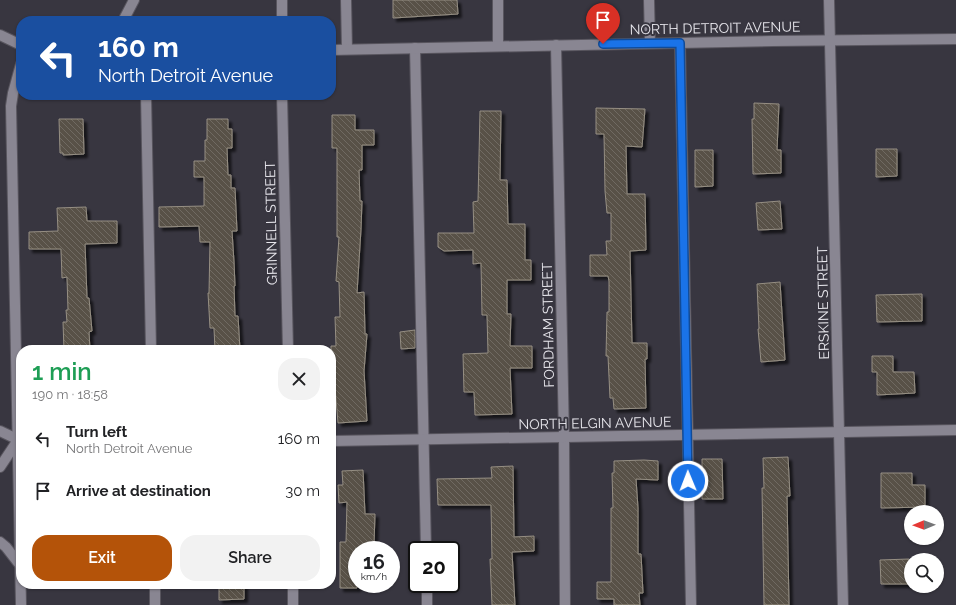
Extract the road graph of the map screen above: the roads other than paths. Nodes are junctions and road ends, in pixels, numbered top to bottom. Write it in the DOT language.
graph roads {
  1 [pos="134,0"];
  2 [pos="282,0"];
  3 [pos="346,0"];
  4 [pos="498,0"];
  5 [pos="649,0"];
  6 [pos="829,0"];
  7 [pos="126,16"];
  8 [pos="282,16"];
  9 [pos="0,34"];
  10 [pos="956,39"];
  11 [pos="830,40"];
  12 [pos="16,42"];
  13 [pos="650,43"];
  14 [pos="680,43"];
  15 [pos="556,45"];
  16 [pos="498,46"];
  17 [pos="415,48"];
  18 [pos="347,49"];
  19 [pos="336,50"];
  20 [pos="16,82"];
  21 [pos="146,100"];
  22 [pos="282,100"];
  23 [pos="17,345"];
  24 [pos="151,345"];
  25 [pos="288,345"];
  26 [pos="956,430"];
  27 [pos="0,431"];
  28 [pos="840,432"];
  29 [pos="687,435"];
  30 [pos="564,437"];
  31 [pos="16,439"];
  32 [pos="424,440"];
  33 [pos="336,441"];
  34 [pos="16,445"];
  35 [pos="0,468"];
  36 [pos="426,541"];
  37 [pos="0,542"];
  38 [pos="16,560"];
  39 [pos="21,589"];
  40 [pos="155,589"];
  41 [pos="293,589"];
  42 [pos="427,593"];
  43 [pos="21,605"];
  44 [pos="155,605"];
  45 [pos="294,605"];
  46 [pos="427,605"];
  47 [pos="565,605"];
  48 [pos="691,605"];
  49 [pos="843,605"];
  1 -- 7 [label="street"];
  2 -- 8 [label="street"];
  3 -- 18 [label="street"];
  4 -- 16 [label="street"];
  5 -- 13 [label="street"];
  6 -- 11 [label="street, ERSKINE STREET"];
  9 -- 12 [label="street"];
  10 -- 11 [label="street, NORTH DETROIT AVENUE"];
  11 -- 14 [label="street, NORTH DETROIT AVENUE"];
  11 -- 28 [label="street, ERSKINE STREET"];
  13 -- 14 [label="street, NORTH DETROIT AVENUE"];
  13 -- 15 [label="street, NORTH DETROIT AVENUE"];
  14 -- 29 [label="street"];
  15 -- 16 [label="street, NORTH DETROIT AVENUE"];
  15 -- 30 [label="street, FORDHAM STREET"];
  16 -- 17 [label="street, NORTH DETROIT AVENUE"];
  17 -- 18 [label="street, NORTH DETROIT AVENUE"];
  17 -- 32 [label="street"];
  18 -- 19 [label="street, NORTH DETROIT AVENUE"];
  20 -- 23 [label="street"];
  21 -- 24 [label="street"];
  22 -- 25 [label="street, GRINNELL STREET"];
  26 -- 28 [label="street, NORTH ELGIN AVENUE"];
  27 -- 31 [label="street"];
  28 -- 29 [label="street, NORTH ELGIN AVENUE"];
  28 -- 49 [label="street, ERSKINE STREET"];
  29 -- 30 [label="street, NORTH ELGIN AVENUE"];
  29 -- 48 [label="street"];
  30 -- 32 [label="street, NORTH ELGIN AVENUE"];
  30 -- 47 [label="street, FORDHAM STREET"];
  32 -- 33 [label="street, NORTH ELGIN AVENUE"];
  32 -- 36 [label="street"];
  34 -- 35 [label="street"];
  37 -- 38 [label="street"];
  39 -- 43 [label="street"];
  40 -- 44 [label="street"];
  41 -- 45 [label="street"];
  42 -- 46 [label="street"];
}
